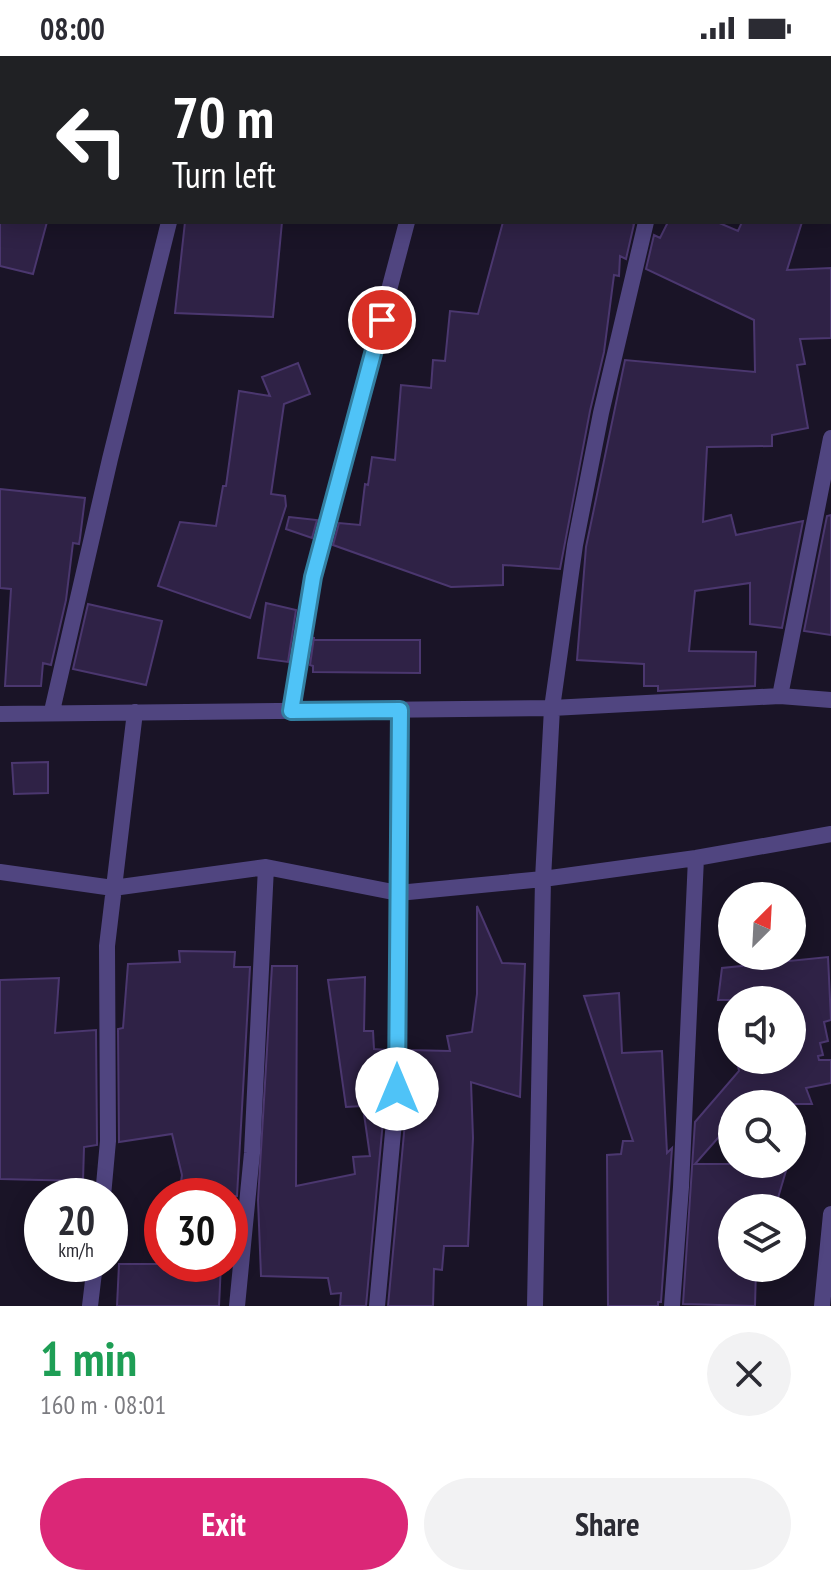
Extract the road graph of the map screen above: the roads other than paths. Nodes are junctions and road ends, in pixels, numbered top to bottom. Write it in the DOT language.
graph roads {
  1 [pos="169,224"];
  2 [pos="406,224"];
  3 [pos="646,224"];
  4 [pos="831,438"];
  5 [pos="780,696"];
  6 [pos="831,700"];
  7 [pos="552,708"];
  8 [pos="400,710"];
  9 [pos="52,711"];
  10 [pos="291,711"];
  11 [pos="135,712"];
  12 [pos="0,714"];
  13 [pos="831,834"];
  14 [pos="696,858"];
  15 [pos="266,867"];
  16 [pos="0,872"];
  17 [pos="543,879"];
  18 [pos="113,888"];
  19 [pos="398,893"];
  20 [pos="105,1178"];
  21 [pos="831,1214"];
  22 [pos="93,1282"];
  23 [pos="90,1306"];
  24 [pos="237,1306"];
  25 [pos="377,1306"];
  26 [pos="535,1306"];
  27 [pos="672,1306"];
  28 [pos="822,1306"];
  1 -- 9 [label="street"];
  2 -- 10 [label="street"];
  3 -- 7 [label="street"];
  4 -- 5 [label="street"];
  5 -- 6 [label="street"];
  5 -- 7 [label="street"];
  7 -- 8 [label="street"];
  7 -- 17 [label="street"];
  8 -- 10 [label="street"];
  8 -- 19 [label="street"];
  9 -- 11 [label="street"];
  9 -- 12 [label="street"];
  10 -- 11 [label="street"];
  11 -- 18 [label="street"];
  13 -- 14 [label="street"];
  14 -- 17 [label="street"];
  14 -- 27 [label="street"];
  15 -- 18 [label="street"];
  15 -- 19 [label="street"];
  15 -- 24 [label="street"];
  16 -- 18 [label="street"];
  17 -- 19 [label="street"];
  17 -- 26 [label="street"];
  18 -- 20 [label="street"];
  19 -- 25 [label="street"];
  21 -- 28 [label="street"];
  22 -- 23 [label="street"];
}
